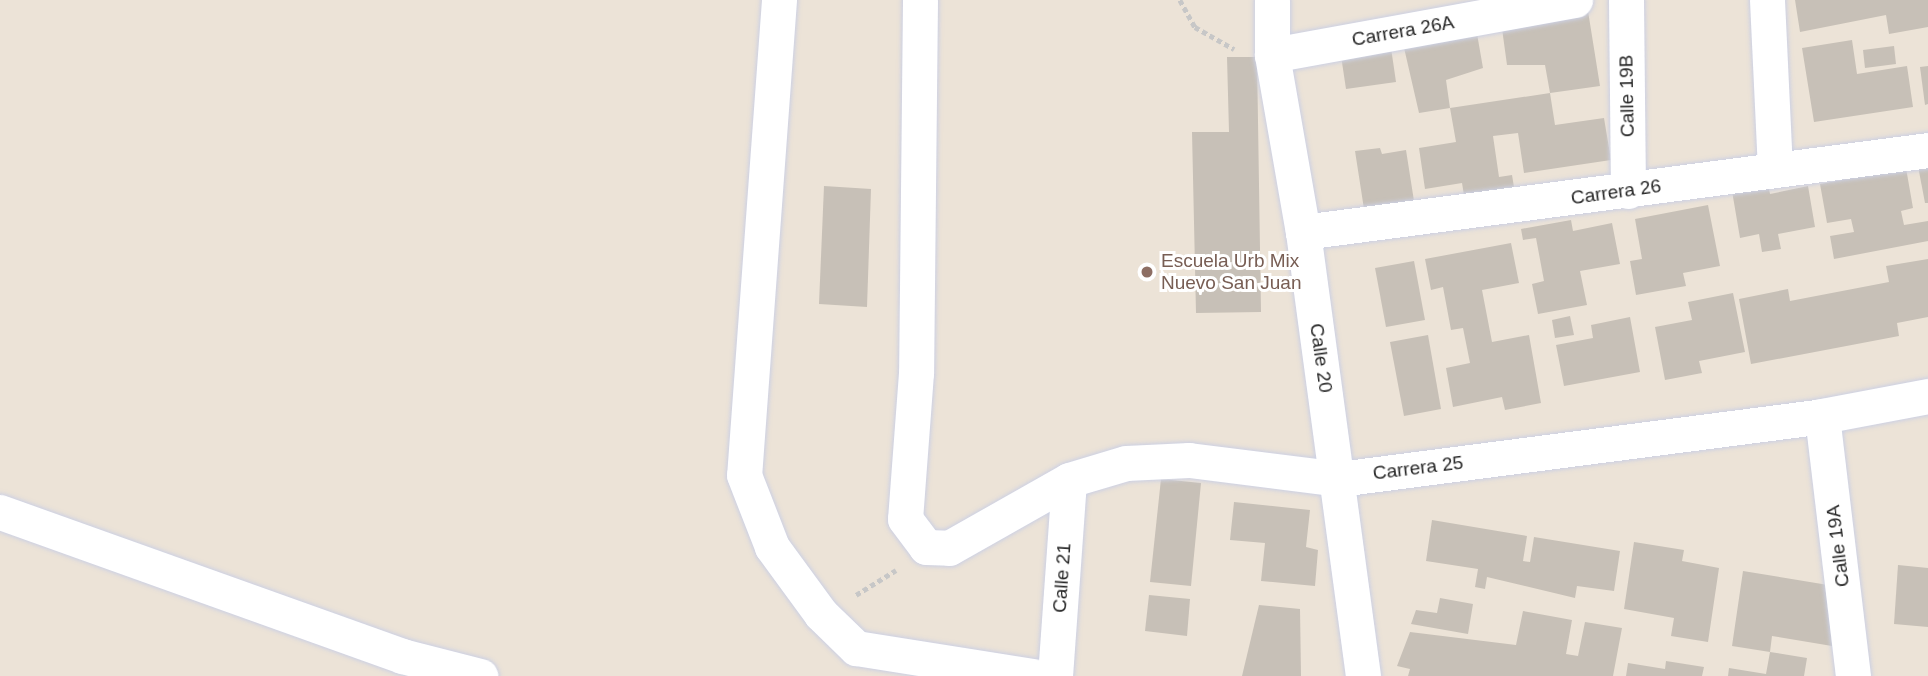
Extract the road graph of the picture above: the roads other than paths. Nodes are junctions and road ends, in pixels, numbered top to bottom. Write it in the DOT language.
graph roads {
  1 [pos="779,0"];
  2 [pos="920,0"];
  3 [pos="1272,0"];
  4 [pos="1575,0"];
  5 [pos="1626,0"];
  6 [pos="1767,0"];
  7 [pos="1272,55"];
  8 [pos="1928,150"];
  9 [pos="1775,169"];
  10 [pos="1628,191"];
  11 [pos="1303,232"];
  12 [pos="1928,396"];
  13 [pos="1822,416"];
  14 [pos="1339,479"];
  15 [pos="1069,480"];
  16 [pos="0,512"];
  17 [pos="480,676"];
  18 [pos="1033,676"];
  19 [pos="1055,676"];
  20 [pos="1363,676"];
  21 [pos="1853,676"];
  1 -- 18 [label="street"];
  2 -- 15 [label="street, Carrera 25"];
  3 -- 7 [label="street, Calle 20"];
  4 -- 7 [label="street, Carrera 26A"];
  5 -- 10 [label="street, Calle 19B"];
  6 -- 9 [label="street"];
  7 -- 11 [label="street, Calle 20"];
  8 -- 9 [label="street, Carrera 26"];
  9 -- 10 [label="street, Carrera 26"];
  10 -- 11 [label="street, Carrera 26"];
  11 -- 14 [label="street, Calle 20"];
  12 -- 13 [label="street, Carrera 25"];
  13 -- 14 [label="street, Carrera 25"];
  13 -- 21 [label="street, Calle 19A"];
  14 -- 15 [label="street, Carrera 25"];
  14 -- 20 [label="street, Calle 20"];
  15 -- 19 [label="street, Calle 21"];
  16 -- 17 [label="street"];
}
